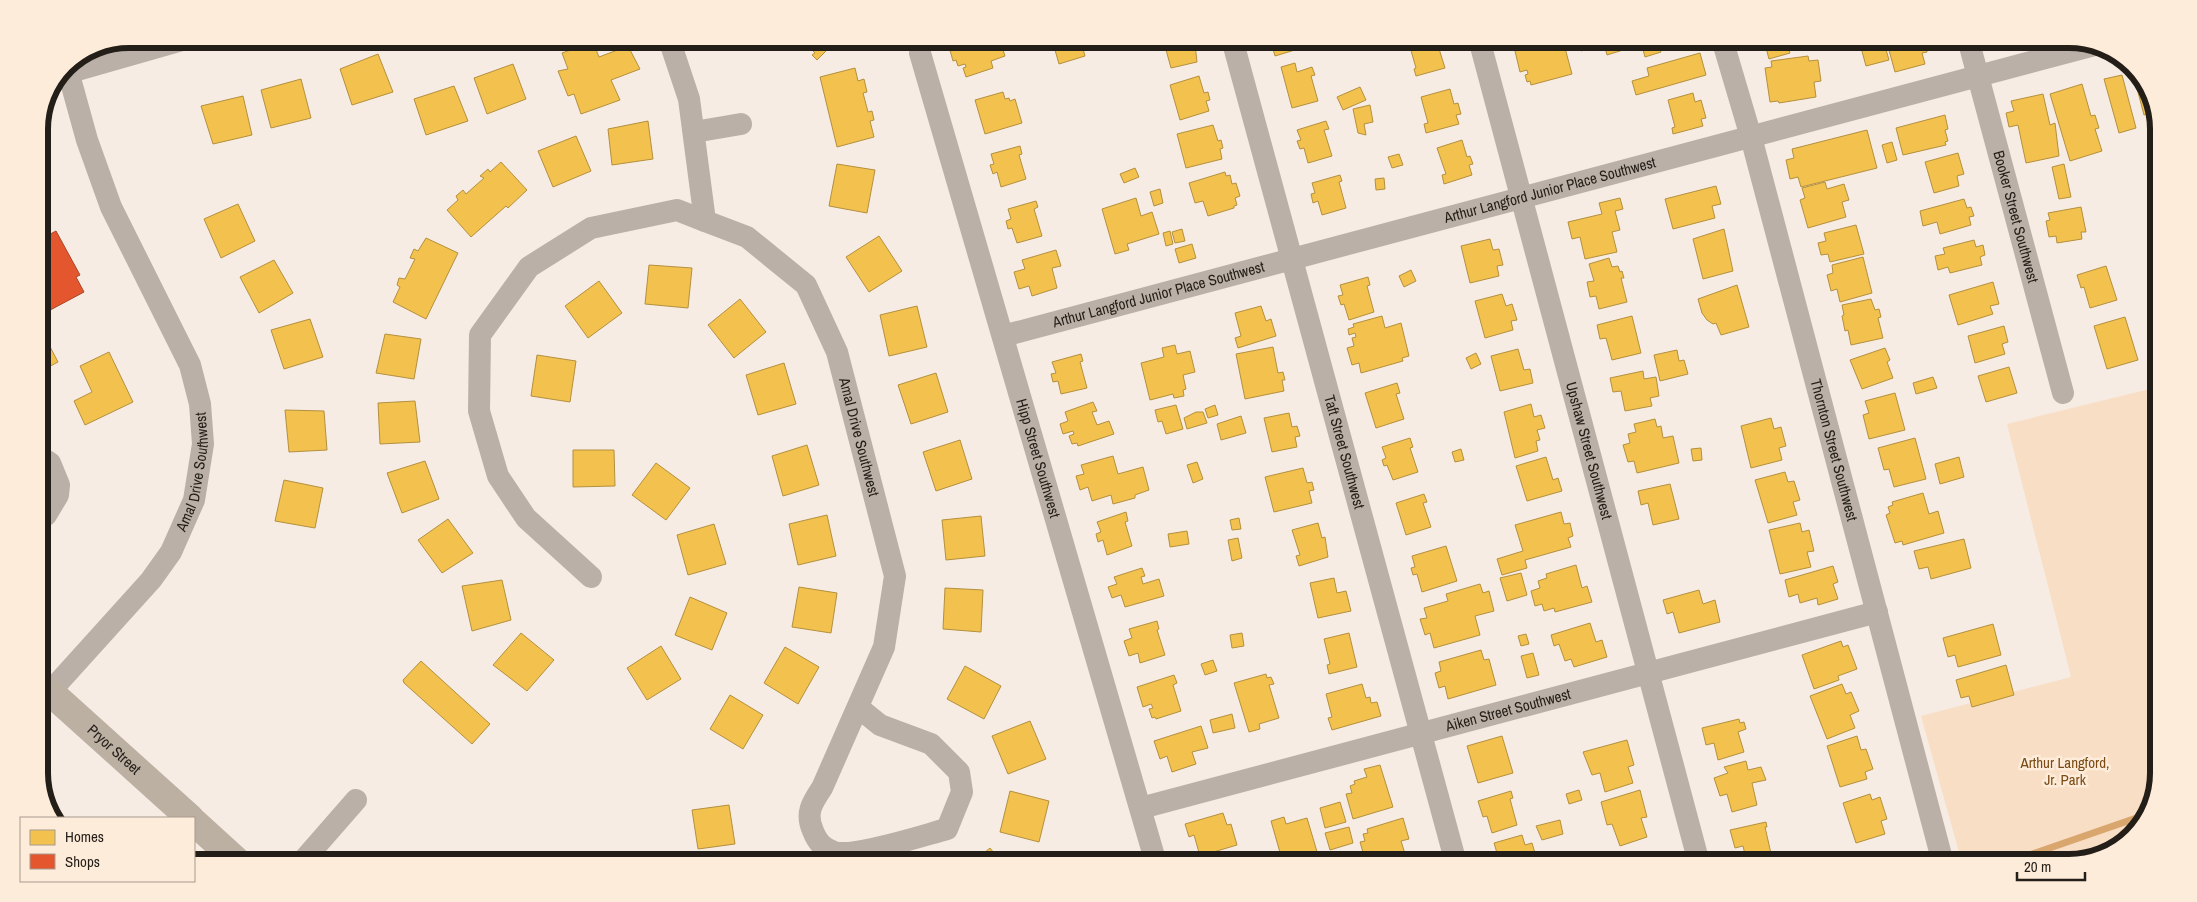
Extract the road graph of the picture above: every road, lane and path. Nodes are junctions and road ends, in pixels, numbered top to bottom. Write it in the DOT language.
graph roads {
  1 [pos="150,48"];
  2 [pos="671,48"];
  3 [pos="1234,48"];
  4 [pos="1481,48"];
  5 [pos="1725,48"];
  6 [pos="1971,48"];
  7 [pos="2081,49"];
  8 [pos="920,53"];
  9 [pos="77,66"];
  10 [pos="68,75"];
  11 [pos="1979,76"];
  12 [pos="741,124"];
  13 [pos="694,132"];
  14 [pos="1751,137"];
  15 [pos="1521,198"];
  16 [pos="706,221"];
  17 [pos="1292,259"];
  18 [pos="1003,336"];
  19 [pos="2063,393"];
  20 [pos="48,462"];
  21 [pos="48,512"];
  22 [pos="591,577"];
  23 [pos="1877,612"];
  24 [pos="1648,673"];
  25 [pos="48,688"];
  26 [pos="48,697"];
  27 [pos="859,708"];
  28 [pos="1420,734"];
  29 [pos="356,800"];
  30 [pos="1141,808"];
  31 [pos="189,817"];
  32 [pos="195,823"];
  33 [pos="230,854"];
  34 [pos="309,854"];
  35 [pos="1154,854"];
  36 [pos="1453,854"];
  37 [pos="1697,854"];
  38 [pos="1941,854"];
  1 -- 9 [label="street"];
  2 -- 13 [label="street"];
  3 -- 17 [label="street, Taft Street Southwest"];
  4 -- 15 [label="street, Upshaw Street Southwest"];
  5 -- 14 [label="street, Thornton Street Southwest"];
  6 -- 11 [label="street, Booker Street Southwest"];
  7 -- 11 [label="street, Arthur Langford Junior Place Southwest"];
  8 -- 18 [label="street, Hipp Street Southwest"];
  10 -- 25 [label="street, Amal Drive Southwest"];
  11 -- 14 [label="street, Arthur Langford Junior Place Southwest"];
  11 -- 19 [label="street, Booker Street Southwest"];
  12 -- 13 [label="street"];
  13 -- 16 [label="street"];
  14 -- 15 [label="street, Arthur Langford Junior Place Southwest"];
  14 -- 23 [label="street, Thornton Street Southwest"];
  15 -- 17 [label="street, Arthur Langford Junior Place Southwest"];
  15 -- 24 [label="street, Upshaw Street Southwest"];
  16 -- 22 [label="street, Amal Drive Southwest"];
  16 -- 27 [label="street, Amal Drive Southwest"];
  17 -- 18 [label="street, Arthur Langford Junior Place Southwest"];
  17 -- 28 [label="street, Taft Street Southwest"];
  18 -- 30 [label="street, Hipp Street Southwest"];
  20 -- 21 [label="street"];
  23 -- 24 [label="street, Aiken Street Southwest"];
  23 -- 38 [label="street, Thornton Street Southwest"];
  24 -- 28 [label="street, Aiken Street Southwest"];
  24 -- 37 [label="street, Upshaw Street Southwest"];
  26 -- 31 [label="main road, Pryor Street"];
  27 -- 27 [label="street, Amal Drive Southwest"];
  28 -- 30 [label="street, Aiken Street Southwest"];
  28 -- 36 [label="street, Taft Street Southwest"];
  29 -- 34 [label="street"];
  30 -- 35 [label="street, Hipp Street Southwest"];
  32 -- 33 [label="main road"];
}
